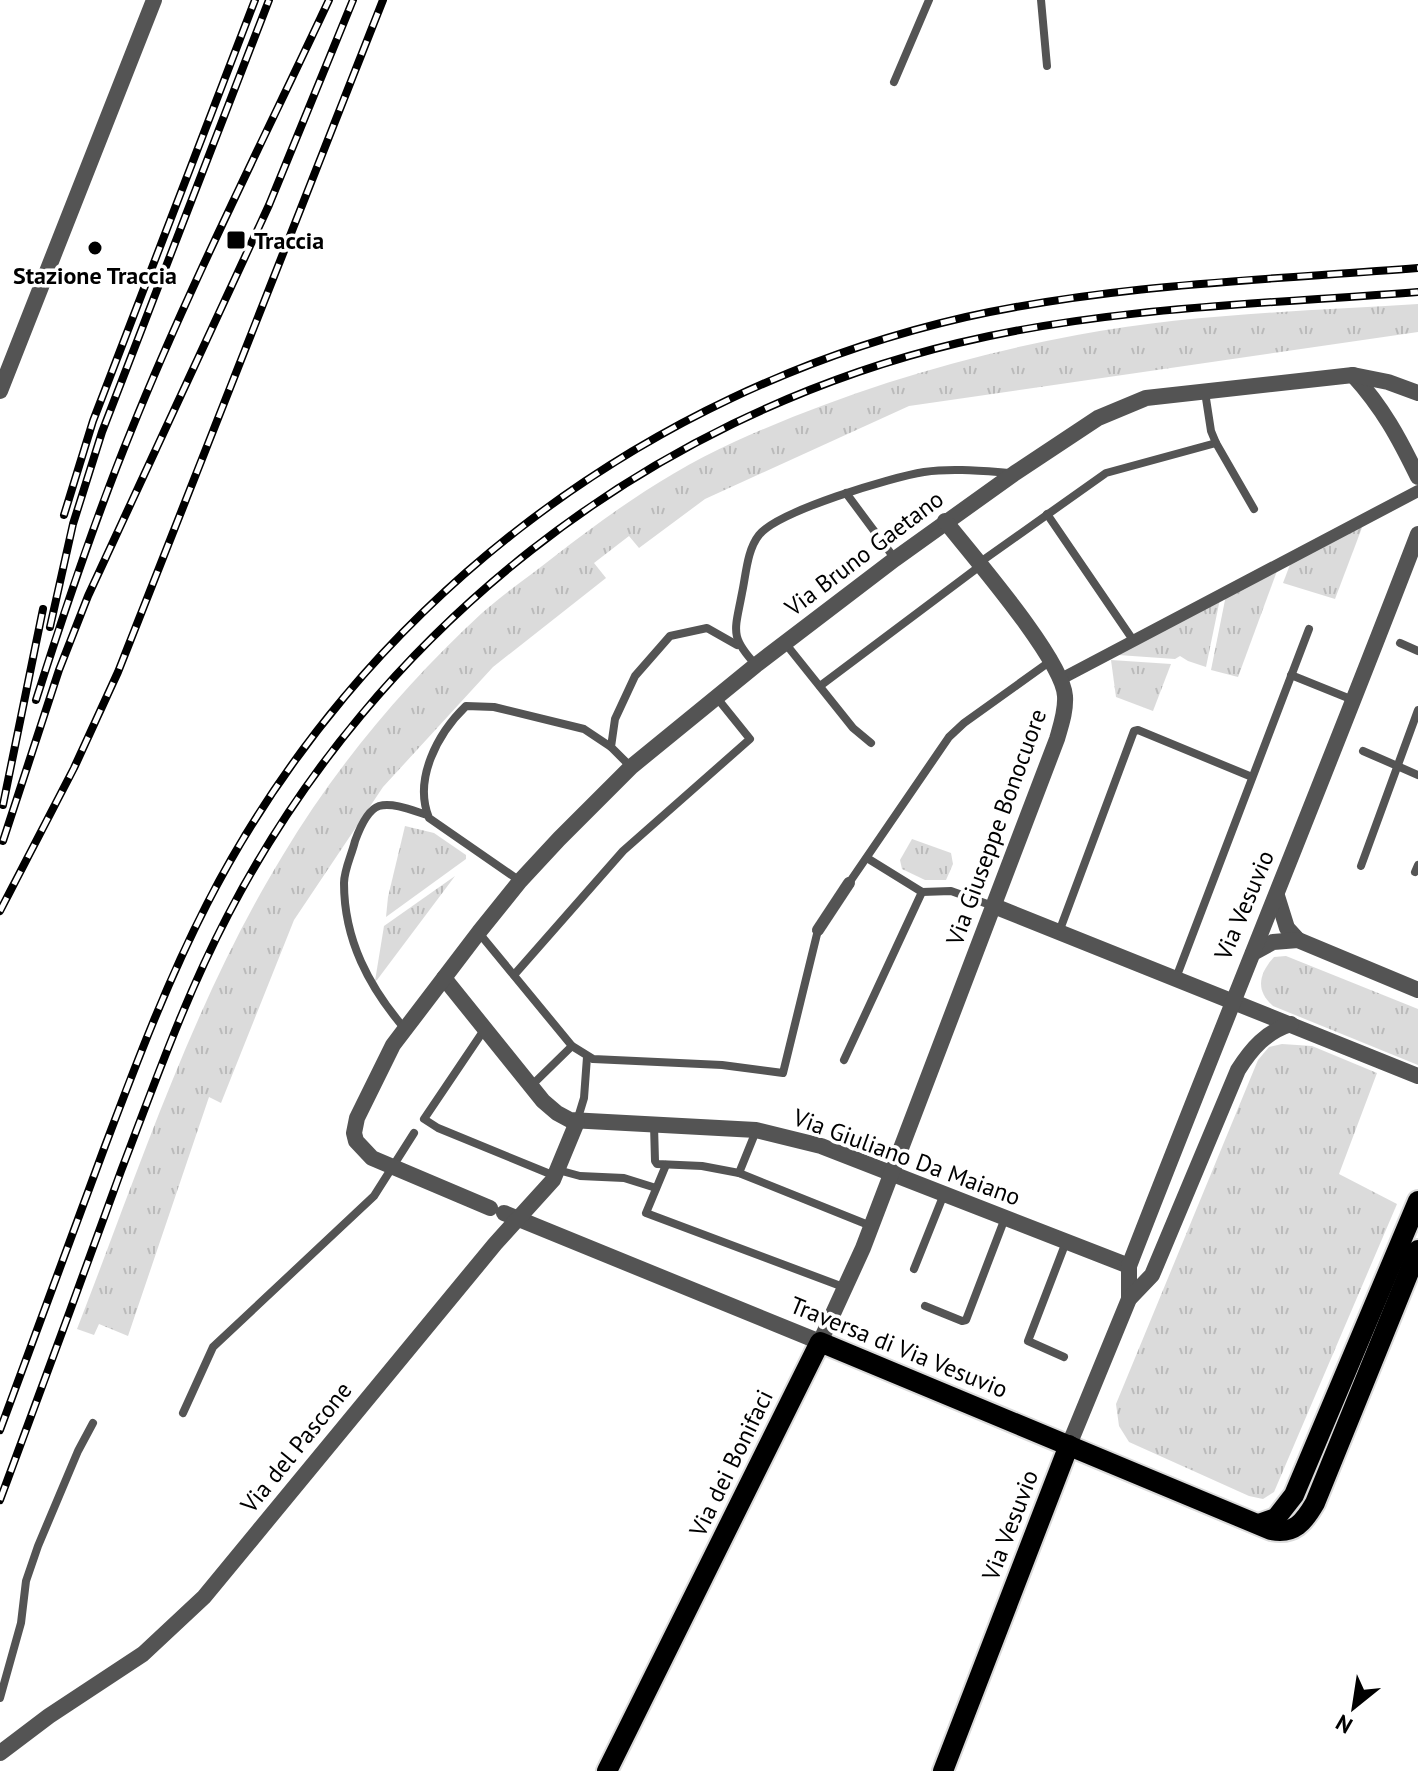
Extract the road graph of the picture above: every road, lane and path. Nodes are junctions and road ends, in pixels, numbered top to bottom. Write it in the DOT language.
graph roads {
  1 [pos="154,0"];
  2 [pos="929,0"];
  3 [pos="1041,0"];
  4 [pos="1047,66"];
  5 [pos="894,82"];
  6 [pos="1353,375"];
  7 [pos="0,391"];
  8 [pos="1205,392"];
  9 [pos="1418,393"];
  10 [pos="1216,443"];
  11 [pos="1015,473"];
  12 [pos="1418,477"];
  13 [pos="1418,491"];
  14 [pos="846,493"];
  15 [pos="1254,509"];
  16 [pos="1047,514"];
  17 [pos="945,521"];
  18 [pos="1418,534"];
  19 [pos="895,559"];
  20 [pos="979,565"];
  21 [pos="1309,629"];
  22 [pos="1133,640"];
  23 [pos="785,643"];
  24 [pos="1400,643"];
  25 [pos="737,645"];
  26 [pos="1418,651"];
  27 [pos="1052,660"];
  28 [pos="756,665"];
  29 [pos="1291,675"];
  30 [pos="1061,679"];
  31 [pos="820,686"];
  32 [pos="717,698"];
  33 [pos="1354,700"];
  34 [pos="1418,710"];
  35 [pos="871,743"];
  36 [pos="611,747"];
  37 [pos="1363,751"];
  38 [pos="1397,766"];
  39 [pos="631,767"];
  40 [pos="1418,775"];
  41 [pos="1252,777"];
  42 [pos="427,815"];
  43 [pos="867,858"];
  44 [pos="1361,866"];
  45 [pos="520,881"];
  46 [pos="849,883"];
  47 [pos="922,892"];
  48 [pos="1277,896"];
  49 [pos="994,906"];
  50 [pos="818,930"];
  51 [pos="479,932"];
  52 [pos="1059,932"];
  53 [pos="1298,940"];
  54 [pos="1253,953"];
  55 [pos="514,975"];
  56 [pos="444,978"];
  57 [pos="1176,978"];
  58 [pos="1418,990"];
  59 [pos="1232,1000"];
  60 [pos="1291,1024"];
  61 [pos="405,1029"];
  62 [pos="484,1030"];
  63 [pos="572,1046"];
  64 [pos="587,1057"];
  65 [pos="844,1060"];
  66 [pos="1416,1076"];
  67 [pos="530,1086"];
  68 [pos="577,1122"];
  69 [pos="654,1125"];
  70 [pos="756,1130"];
  71 [pos="414,1133"];
  72 [pos="666,1165"];
  73 [pos="391,1168"];
  74 [pos="556,1173"];
  75 [pos="739,1173"];
  76 [pos="892,1174"];
  77 [pos="656,1188"];
  78 [pos="944,1194"];
  79 [pos="1418,1201"];
  80 [pos="504,1213"];
  81 [pos="1005,1218"];
  82 [pos="872,1226"];
  83 [pos="1066,1242"];
  84 [pos="1418,1250"];
  85 [pos="1129,1266"];
  86 [pos="914,1269"];
  87 [pos="847,1288"];
  88 [pos="1129,1299"];
  89 [pos="925,1306"];
  90 [pos="820,1342"];
  91 [pos="1064,1357"];
  92 [pos="183,1413"];
  93 [pos="93,1423"];
  94 [pos="1069,1445"];
  95 [pos="1259,1524"];
  96 [pos="0,1698"];
  97 [pos="0,1753"];
  98 [pos="607,1771"];
  99 [pos="943,1771"];
  1 -- 7 [label="street"];
  2 -- 5 [label="lane"];
  3 -- 4 [label="lane"];
  6 -- 8 [label="street, Via Bruno Gaetano"];
  6 -- 9 [label="street, Via Bruno Gaetano"];
  6 -- 12 [label="street"];
  8 -- 10 [label="lane"];
  8 -- 11 [label="street, Via Bruno Gaetano"];
  10 -- 15 [label="lane"];
  10 -- 16 [label="lane"];
  11 -- 14 [label="lane"];
  11 -- 17 [label="street, Via Bruno Gaetano"];
  13 -- 22 [label="street"];
  14 -- 19 [label="lane"];
  14 -- 25 [label="lane"];
  16 -- 20 [label="lane"];
  16 -- 22 [label="lane"];
  17 -- 19 [label="street, Via Bruno Gaetano"];
  17 -- 20 [label="street, Via Giuseppe Bonocuore"];
  18 -- 33 [label="street, Via Vesuvio"];
  19 -- 23 [label="street, Via Bruno Gaetano"];
  20 -- 27 [label="street, Via Giuseppe Bonocuore"];
  20 -- 31 [label="lane"];
  21 -- 29 [label="lane"];
  22 -- 30 [label="street"];
  23 -- 28 [label="street, Via Bruno Gaetano"];
  23 -- 31 [label="lane"];
  24 -- 26 [label="lane"];
  25 -- 28 [label="lane"];
  25 -- 36 [label="lane"];
  27 -- 30 [label="street, Via Giuseppe Bonocuore"];
  27 -- 43 [label="lane"];
  28 -- 32 [label="street, Via Bruno Gaetano"];
  29 -- 33 [label="lane"];
  29 -- 41 [label="lane"];
  30 -- 49 [label="street, Via Giuseppe Bonocuore"];
  31 -- 35 [label="lane"];
  32 -- 39 [label="street, Via Bruno Gaetano"];
  32 -- 55 [label="lane"];
  33 -- 48 [label="street, Via Vesuvio"];
  34 -- 38 [label="lane"];
  36 -- 39 [label="lane"];
  36 -- 42 [label="lane"];
  37 -- 38 [label="lane"];
  38 -- 40 [label="lane"];
  38 -- 44 [label="lane"];
  39 -- 45 [label="street, Via Bruno Gaetano"];
  41 -- 52 [label="lane"];
  41 -- 57 [label="lane"];
  42 -- 45 [label="lane"];
  42 -- 61 [label="lane"];
  43 -- 46 [label="lane"];
  43 -- 47 [label="lane"];
  45 -- 51 [label="street, Via Bruno Gaetano"];
  46 -- 50 [label="street"];
  47 -- 49 [label="lane"];
  47 -- 65 [label="lane"];
  48 -- 53 [label="street"];
  48 -- 54 [label="street, Via Vesuvio"];
  49 -- 52 [label="street"];
  49 -- 76 [label="street, Via Giuseppe Bonocuore"];
  50 -- 64 [label="lane"];
  51 -- 55 [label="lane"];
  51 -- 56 [label="street, Via Bruno Gaetano"];
  52 -- 57 [label="street"];
  53 -- 54 [label="street"];
  53 -- 58 [label="street"];
  54 -- 59 [label="street, Via Vesuvio"];
  55 -- 63 [label="lane"];
  56 -- 61 [label="street"];
  56 -- 62 [label="street"];
  57 -- 59 [label="street"];
  59 -- 60 [label="street"];
  59 -- 85 [label="street, Via Vesuvio"];
  60 -- 66 [label="street"];
  60 -- 88 [label="street, Via Vesuvio"];
  61 -- 73 [label="street"];
  62 -- 67 [label="street"];
  62 -- 74 [label="lane"];
  63 -- 64 [label="lane"];
  63 -- 67 [label="lane"];
  64 -- 68 [label="lane"];
  67 -- 68 [label="street"];
  68 -- 69 [label="street, Via Giuliano Da Maiano"];
  68 -- 74 [label="street, Via del Pascone"];
  69 -- 70 [label="street, Via Giuliano Da Maiano"];
  69 -- 72 [label="lane"];
  70 -- 75 [label="lane"];
  70 -- 76 [label="street, Via Giuliano Da Maiano"];
  71 -- 73 [label="lane"];
  72 -- 75 [label="lane"];
  72 -- 77 [label="lane"];
  73 -- 80 [label="street"];
  73 -- 92 [label="lane"];
  74 -- 77 [label="lane"];
  74 -- 80 [label="street, Via del Pascone"];
  75 -- 82 [label="lane"];
  76 -- 78 [label="street, Via Giuliano Da Maiano"];
  76 -- 82 [label="street, Via dei Bonifaci"];
  77 -- 87 [label="lane"];
  78 -- 81 [label="street, Via Giuliano Da Maiano"];
  78 -- 86 [label="lane"];
  79 -- 95 [label="main road"];
  80 -- 90 [label="street, Traversa di Via Vesuvio"];
  80 -- 97 [label="street, Via del Pascone"];
  81 -- 83 [label="street, Via Giuliano Da Maiano"];
  81 -- 89 [label="lane"];
  82 -- 87 [label="street, Via dei Bonifaci"];
  83 -- 85 [label="street, Via Giuliano Da Maiano"];
  83 -- 91 [label="lane"];
  84 -- 95 [label="main road, Traversa di Via Vesuvio"];
  85 -- 88 [label="street, Via Vesuvio"];
  87 -- 90 [label="street, Via dei Bonifaci"];
  88 -- 94 [label="street, Via Vesuvio"];
  90 -- 94 [label="main road, Traversa di Via Vesuvio"];
  90 -- 98 [label="main road, Via dei Bonifaci"];
  93 -- 96 [label="lane"];
  94 -- 95 [label="main road, Traversa di Via Vesuvio"];
  94 -- 99 [label="main road, Via Vesuvio"];
}
